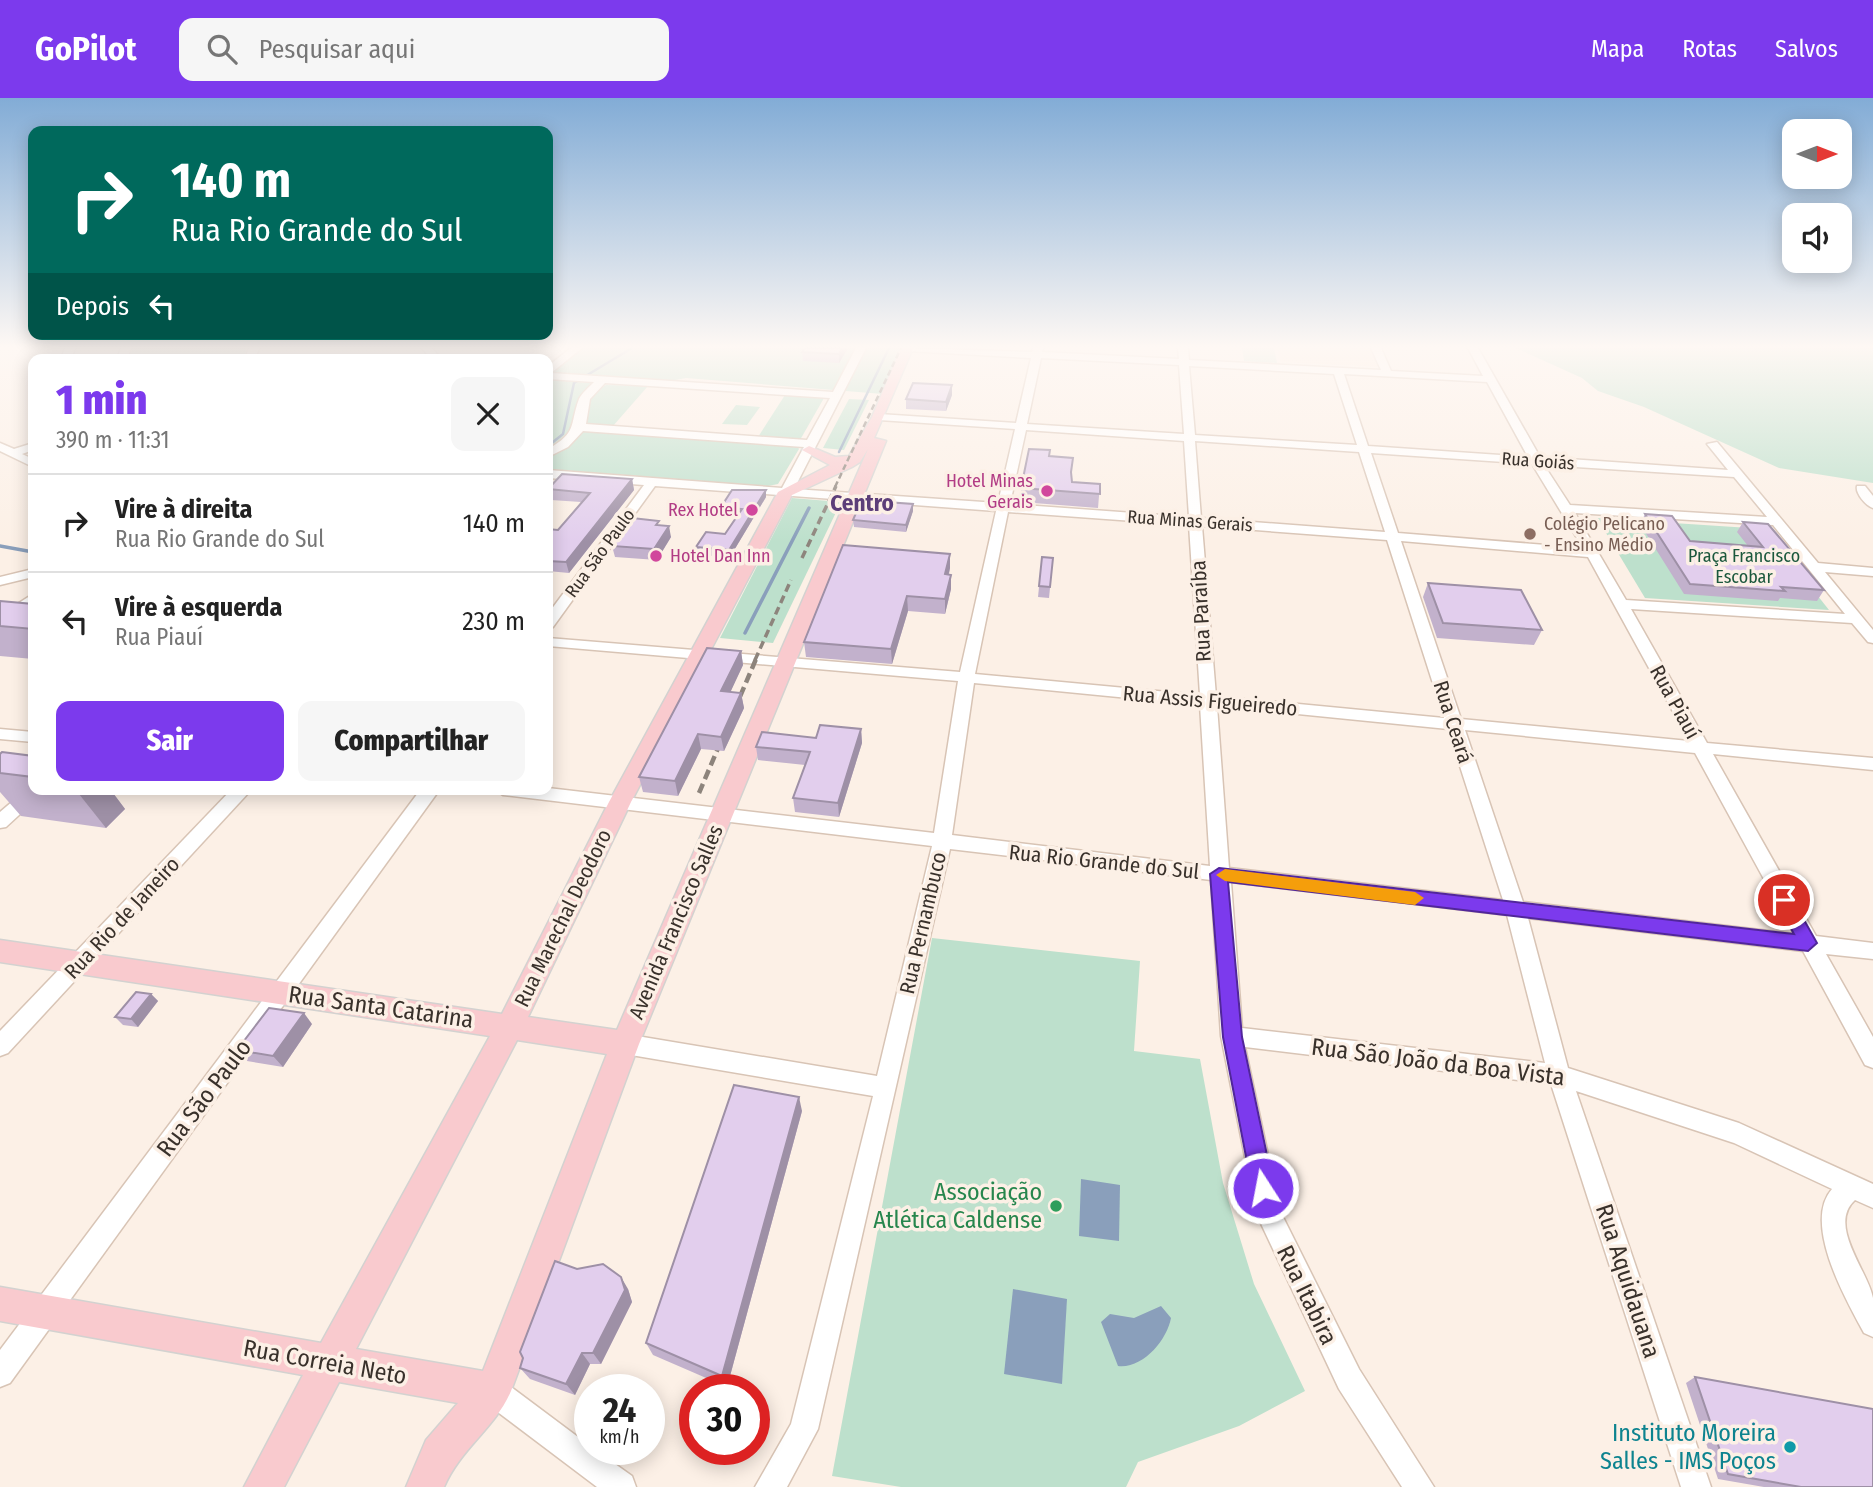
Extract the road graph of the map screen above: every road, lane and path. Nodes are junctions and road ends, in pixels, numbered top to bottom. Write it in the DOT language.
graph roads {
  1 [pos="582,413"];
  2 [pos="827,413"];
  3 [pos="884,413"];
  4 [pos="885,413"];
  5 [pos="1023,413"];
  6 [pos="1187,413"];
  7 [pos="1353,413"];
  8 [pos="1509,413"];
  9 [pos="883,417"];
  10 [pos="580,426"];
  11 [pos="1020,428"];
  12 [pos="1189,438"];
  13 [pos="1713,444"];
  14 [pos="0,446"];
  15 [pos="810,447"];
  16 [pos="28,448"];
  17 [pos="1366,449"];
  18 [pos="553,451"];
  19 [pos="13,453"];
  20 [pos="28,461"];
  21 [pos="1536,461"];
  22 [pos="847,464"];
  23 [pos="553,474"];
  24 [pos="1737,474"];
  25 [pos="652,482"];
  26 [pos="1861,489"];
  27 [pos="786,492"];
  28 [pos="855,499"];
  29 [pos="1873,504"];
  30 [pos="1003,509"];
  31 [pos="1566,509"];
  32 [pos="1196,520"];
  33 [pos="1779,522"];
  34 [pos="1392,536"];
  35 [pos="1592,553"];
  36 [pos="1816,567"];
  37 [pos="1873,572"];
  38 [pos="28,574"];
  39 [pos="0,582"];
  40 [pos="28,586"];
  41 [pos="28,601"];
  42 [pos="1621,604"];
  43 [pos="553,617"];
  44 [pos="1857,619"];
  45 [pos="0,622"];
  46 [pos="1873,639"];
  47 [pos="553,642"];
  48 [pos="699,653"];
  49 [pos="787,661"];
  50 [pos="967,678"];
  51 [pos="1207,702"];
  52 [pos="1452,723"];
  53 [pos="0,734"];
  54 [pos="28,737"];
  55 [pos="1699,746"];
  56 [pos="1873,764"];
  57 [pos="30,795"];
  58 [pos="237,795"];
  59 [pos="428,795"];
  60 [pos="553,795"];
  61 [pos="620,802"];
  62 [pos="721,814"];
  63 [pos="0,822"];
  64 [pos="942,843"];
  65 [pos="1219,874"];
  66 [pos="1516,911"];
  67 [pos="1808,943"];
  68 [pos="0,951"];
  69 [pos="1873,951"];
  70 [pos="81,962"];
  71 [pos="282,993"];
  72 [pos="510,1026"];
  73 [pos="1233,1037"];
  74 [pos="625,1044"];
  75 [pos="0,1046"];
  76 [pos="1873,1058"];
  77 [pos="1559,1075"];
  78 [pos="886,1088"];
  79 [pos="1864,1191"];
  80 [pos="0,1304"];
  81 [pos="45,1312"];
  82 [pos="1873,1324"];
  83 [pos="327,1363"];
  84 [pos="0,1373"];
  85 [pos="493,1391"];
  86 [pos="263,1487"];
  87 [pos="425,1487"];
  88 [pos="621,1487"];
  89 [pos="770,1487"];
  90 [pos="1419,1487"];
  91 [pos="1696,1487"];
  1 -- 10 [label="street"];
  2 -- 15 [label="street, Rua Marechal Deodoro"];
  3 -- 9 [label="main road, Avenida Francisco Salles"];
  4 -- 9 [label="main road, Avenida Francisco Salles"];
  5 -- 11 [label="street, Rua Pernambuco"];
  6 -- 12 [label="street, Rua Paraíba"];
  7 -- 17 [label="street, Rua Ceará"];
  8 -- 21 [label="street, Rua Piauí"];
  9 -- 11 [label="street, Rua Goiás"];
  9 -- 22 [label="main road, Avenida Francisco Salles"];
  9 -- 28 [label="main road, Avenida Francisco Salles"];
  10 -- 15 [label="street"];
  10 -- 18 [label="street"];
  11 -- 12 [label="street, Rua Goiás"];
  11 -- 30 [label="street, Rua Pernambuco"];
  12 -- 17 [label="street, Rua Goiás"];
  12 -- 32 [label="street, Rua Paraíba"];
  13 -- 24 [label="street"];
  14 -- 19 [label="street"];
  15 -- 22 [label="main road"];
  15 -- 27 [label="street, Rua Marechal Deodoro"];
  16 -- 19 [label="street"];
  17 -- 21 [label="street, Rua Goiás"];
  17 -- 34 [label="street, Rua Ceará"];
  19 -- 20 [label="street"];
  21 -- 24 [label="street, Rua Goiás"];
  21 -- 31 [label="street, Rua Piauí"];
  22 -- 27 [label="main road, Avenida Francisco Salles"];
  23 -- 25 [label="street, Rua Minas Gerais"];
  24 -- 33 [label="street"];
  25 -- 27 [label="street, Rua Minas Gerais"];
  25 -- 43 [label="street, Rua São Paulo"];
  26 -- 29 [label="street"];
  27 -- 28 [label="street, Rua Minas Gerais"];
  27 -- 48 [label="main road, Rua Marechal Deodoro"];
  28 -- 30 [label="street, Rua Minas Gerais"];
  28 -- 49 [label="main road, Avenida Francisco Salles"];
  30 -- 32 [label="street, Rua Minas Gerais"];
  30 -- 50 [label="street, Rua Pernambuco"];
  31 -- 33 [label="street"];
  31 -- 35 [label="street, Rua Piauí"];
  32 -- 34 [label="street, Rua Minas Gerais"];
  32 -- 51 [label="street, Rua Paraíba"];
  33 -- 36 [label="street"];
  34 -- 35 [label="street, Rua Minas Gerais"];
  34 -- 52 [label="street, Rua Ceará"];
  35 -- 42 [label="street, Rua Piauí"];
  36 -- 37 [label="street"];
  36 -- 44 [label="street"];
  38 -- 39 [label="street"];
  39 -- 40 [label="street"];
  41 -- 45 [label="street"];
  42 -- 44 [label="street"];
  42 -- 55 [label="street, Rua Piauí"];
  44 -- 46 [label="street"];
  47 -- 48 [label="street, Rua Assis Figueiredo"];
  48 -- 49 [label="street, Rua Assis Figueiredo"];
  48 -- 61 [label="main road, Rua Marechal Deodoro"];
  49 -- 50 [label="street, Rua Assis Figueiredo"];
  49 -- 62 [label="main road, Avenida Francisco Salles"];
  50 -- 51 [label="street, Rua Assis Figueiredo"];
  50 -- 64 [label="street, Rua Pernambuco"];
  51 -- 52 [label="street, Rua Assis Figueiredo"];
  51 -- 65 [label="street, Rua Paraíba"];
  52 -- 55 [label="street, Rua Assis Figueiredo"];
  52 -- 66 [label="street, Rua Ceará"];
  53 -- 54 [label="street"];
  55 -- 56 [label="street, Rua Assis Figueiredo"];
  55 -- 67 [label="street, Rua Piauí"];
  57 -- 63 [label="street"];
  58 -- 70 [label="street, Rua Rio de Janeiro"];
  59 -- 71 [label="street, Rua São Paulo"];
  60 -- 61 [label="street, Rua Rio Grande do Sul"];
  61 -- 62 [label="street, Rua Rio Grande do Sul"];
  61 -- 72 [label="main road, Rua Marechal Deodoro"];
  62 -- 64 [label="street, Rua Rio Grande do Sul"];
  62 -- 74 [label="main road, Avenida Francisco Salles"];
  64 -- 65 [label="street, Rua Rio Grande do Sul"];
  64 -- 78 [label="street, Rua Pernambuco"];
  65 -- 66 [label="street, Rua Rio Grande do Sul"];
  65 -- 73 [label="street, Rua Itabira"];
  66 -- 67 [label="street, Rua Rio Grande do Sul"];
  66 -- 77 [label="street, Rua Ceará"];
  67 -- 69 [label="street, Rua Rio Grande do Sul"];
  67 -- 76 [label="street, Rua Piauí"];
  68 -- 70 [label="main road, Rua Santa Catarina"];
  70 -- 71 [label="main road, Rua Santa Catarina"];
  70 -- 75 [label="street, Rua Rio de Janeiro"];
  71 -- 72 [label="main road, Rua Santa Catarina"];
  71 -- 81 [label="street, Rua São Paulo"];
  72 -- 74 [label="main road, Rua Santa Catarina"];
  72 -- 83 [label="main road, Rua Marechal Deodoro"];
  73 -- 77 [label="street, Rua São João da Boa Vista"];
  73 -- 90 [label="street, Rua Itabira"];
  74 -- 78 [label="street, Rua Santa Catarina"];
  74 -- 85 [label="main road, Avenida Francisco Salles"];
  77 -- 79 [label="street, Rua São João da Boa Vista"];
  77 -- 91 [label="street, Rua Aquidauana"];
  78 -- 89 [label="street, Rua Pernambuco"];
  79 -- 82 [label="street"];
  80 -- 81 [label="main road, Rua Correia Neto"];
  81 -- 83 [label="main road, Rua Correia Neto"];
  81 -- 84 [label="street, Rua São Paulo"];
  83 -- 85 [label="main road, Rua Correia Neto"];
  83 -- 86 [label="main road, Rua Marechal Deodoro"];
  85 -- 87 [label="main road, Avenida Francisco Salles"];
  85 -- 88 [label="street, Rua Correia Neto"];
}
